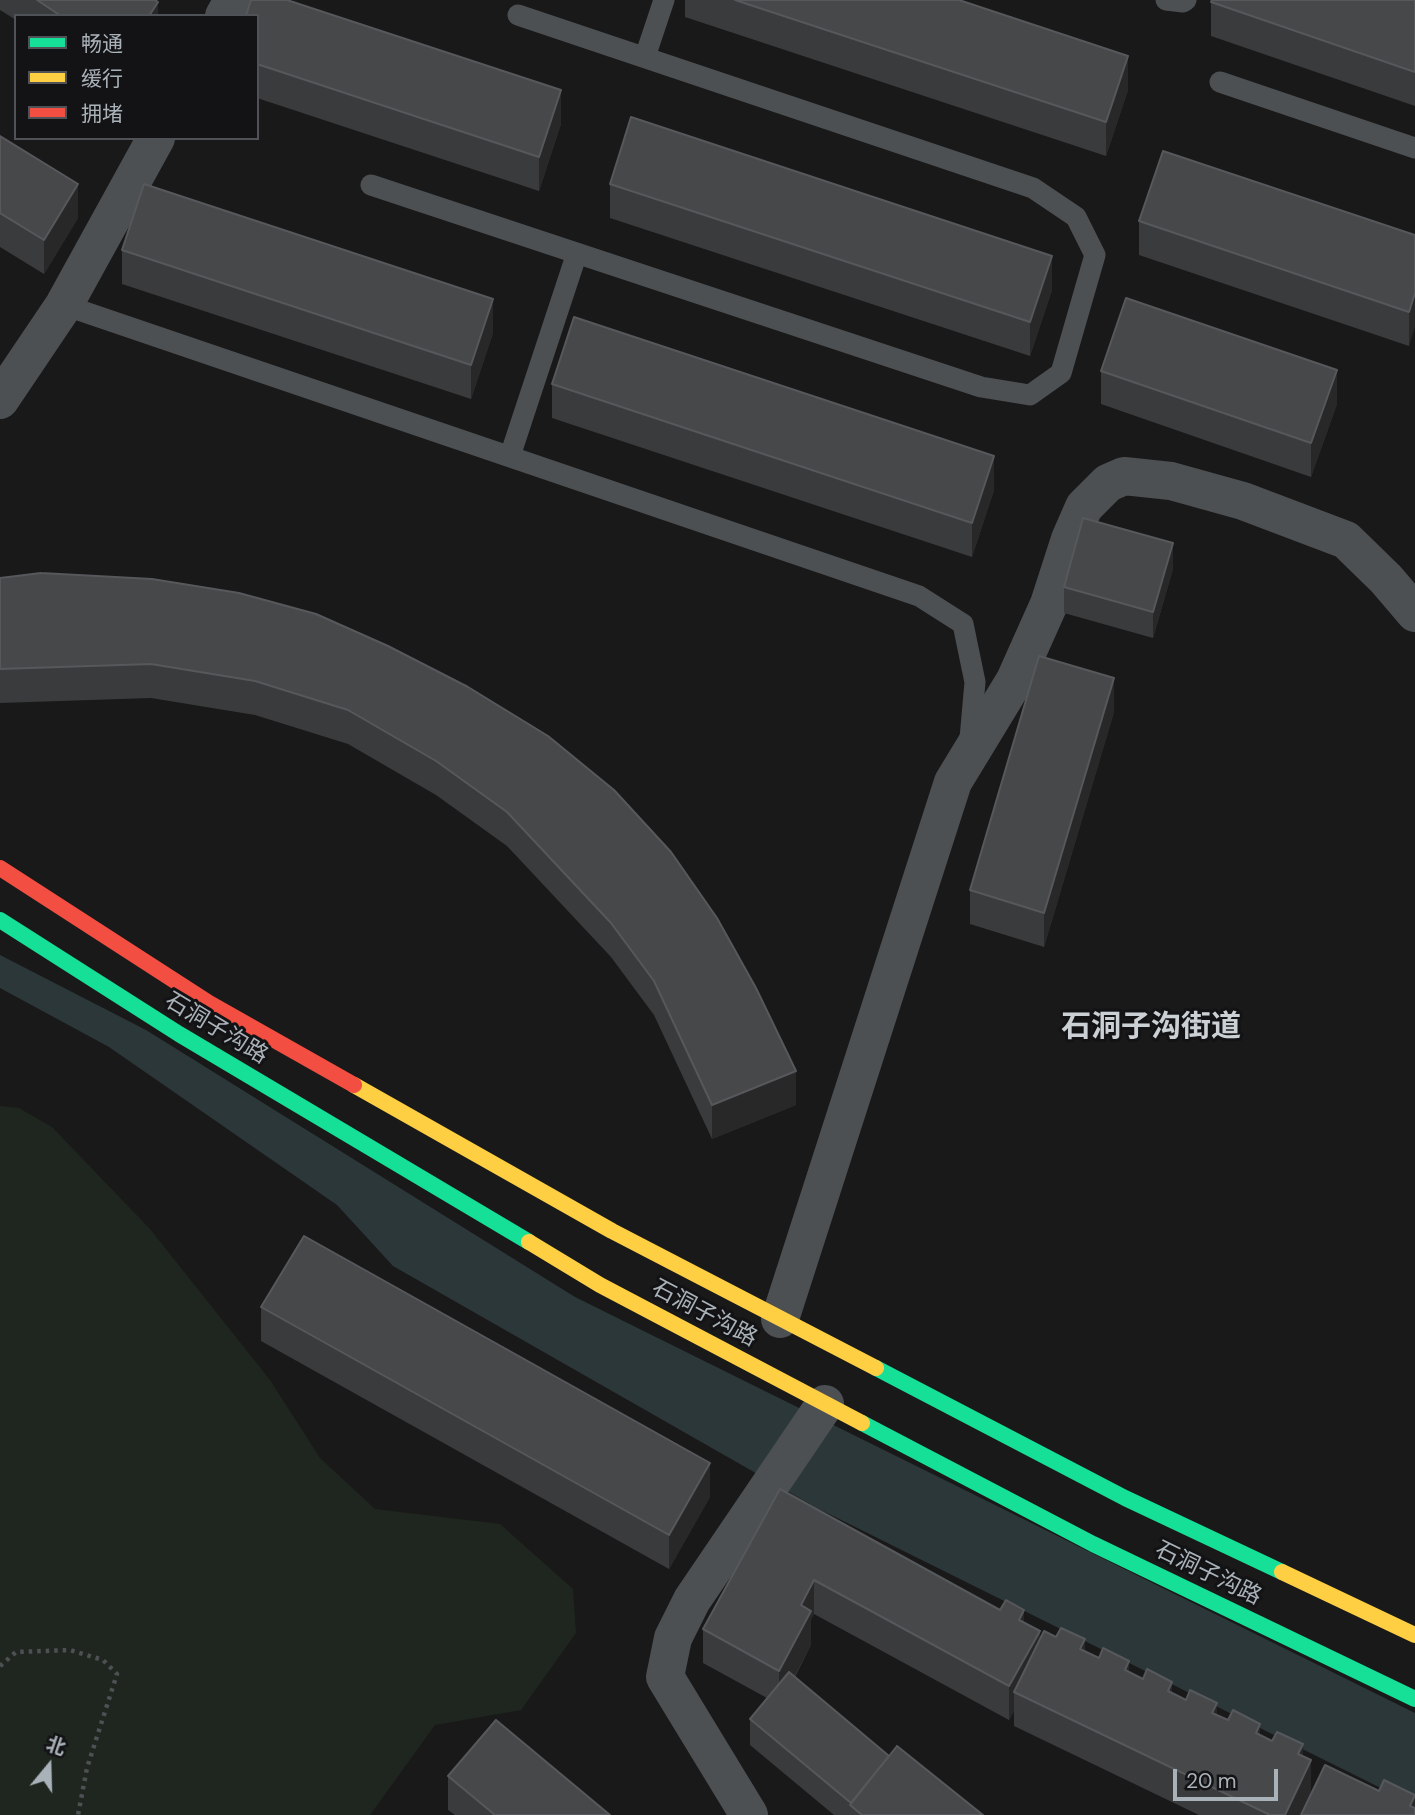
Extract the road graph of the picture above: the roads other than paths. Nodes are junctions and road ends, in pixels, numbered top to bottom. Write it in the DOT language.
graph roads {
  1 [pos="664,0"];
  2 [pos="1166,0"];
  3 [pos="1186,0"];
  4 [pos="518,15"];
  5 [pos="645,57"];
  6 [pos="1220,82"];
  7 [pos="155,140"];
  8 [pos="1415,148"];
  9 [pos="371,185"];
  10 [pos="577,253"];
  11 [pos="64,304"];
  12 [pos="0,400"];
  13 [pos="510,456"];
  14 [pos="1415,614"];
  15 [pos="969,756"];
  16 [pos="0,868"];
  17 [pos="0,920"];
  18 [pos="780,1319"];
  19 [pos="823,1408"];
  20 [pos="1415,1635"];
  21 [pos="1415,1699"];
  22 [pos="749,1815"];
  1 -- 5 [label="lane"];
  2 -- 3 [label="lane"];
  4 -- 5 [label="lane"];
  5 -- 10 [label="lane"];
  6 -- 8 [label="lane"];
  7 -- 11 [label="street"];
  9 -- 10 [label="lane"];
  10 -- 13 [label="lane"];
  11 -- 12 [label="street"];
  11 -- 13 [label="lane"];
  13 -- 15 [label="lane"];
  14 -- 15 [label="street"];
  15 -- 18 [label="street"];
  16 -- 18 [label="main road, 石洞子沟路"];
  17 -- 19 [label="main road, 石洞子沟路"];
  18 -- 20 [label="main road, 石洞子沟路"];
  19 -- 21 [label="main road, 石洞子沟路"];
  19 -- 22 [label="street"];
}
